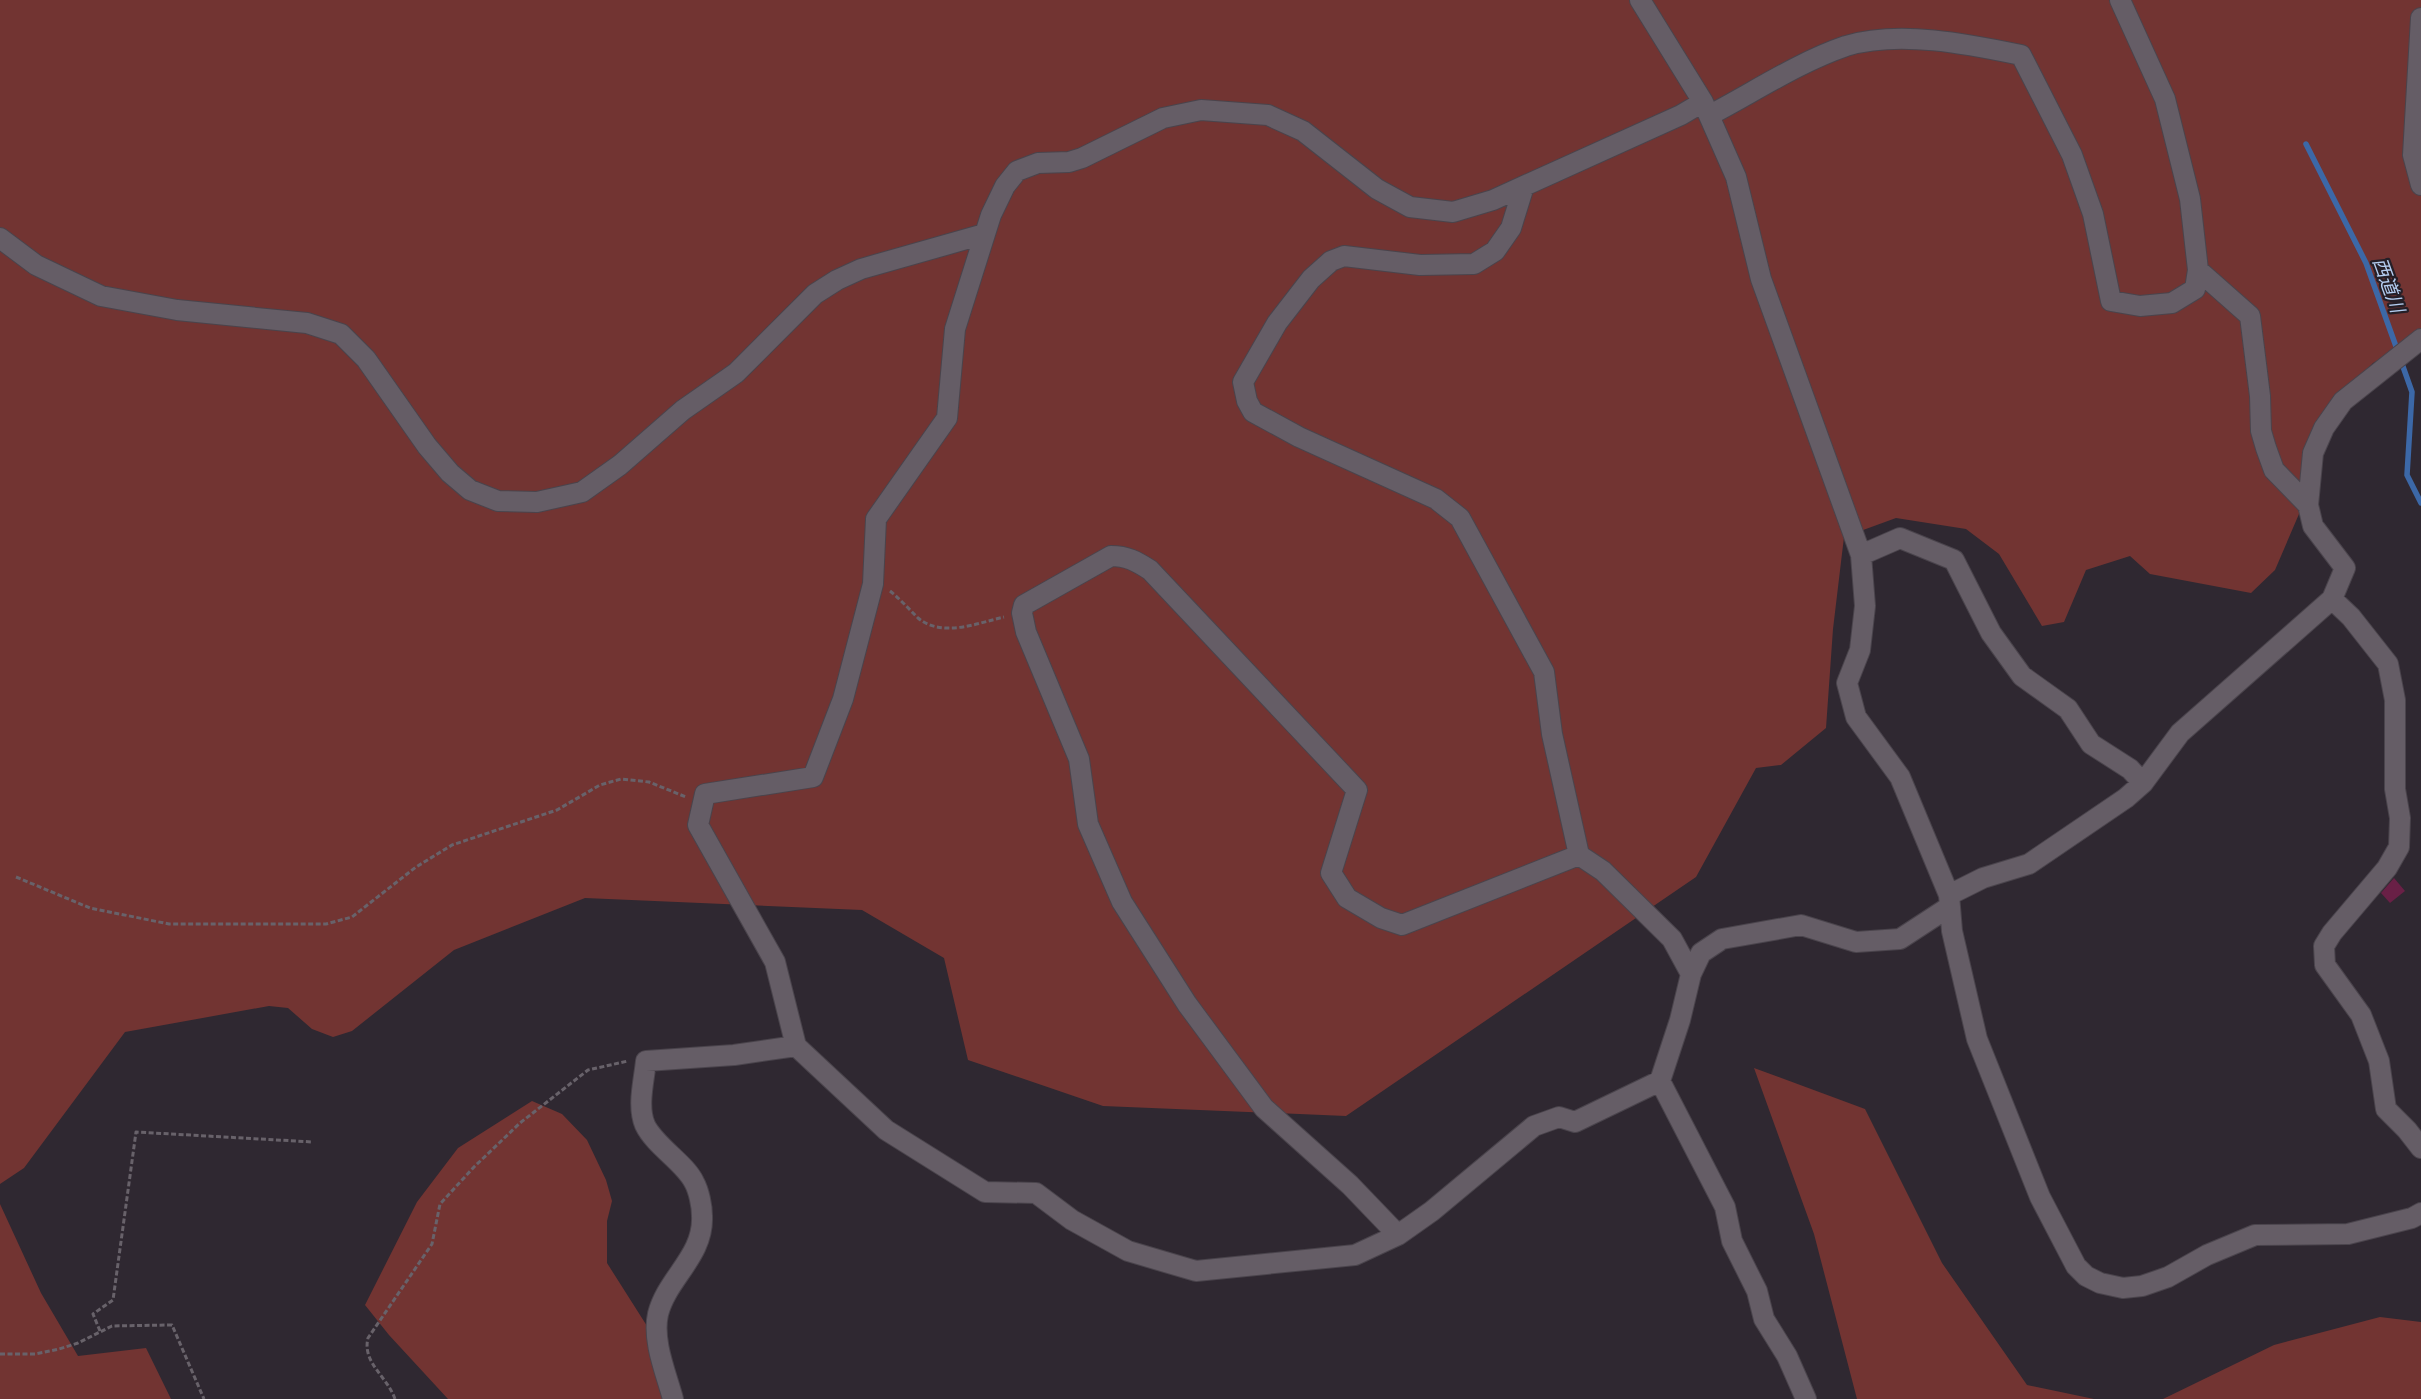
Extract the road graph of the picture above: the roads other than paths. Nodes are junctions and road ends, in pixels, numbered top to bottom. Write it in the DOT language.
graph roads {
  1 [pos="1640,0"];
  2 [pos="2120,0"];
  3 [pos="2421,18"];
  4 [pos="1707,109"];
  5 [pos="2421,185"];
  6 [pos="1524,186"];
  7 [pos="984,234"];
  8 [pos="0,238"];
  9 [pos="2198,270"];
  10 [pos="2418,340"];
  11 [pos="2308,506"];
  12 [pos="1861,555"];
  13 [pos="2332,599"];
  14 [pos="2144,783"];
  15 [pos="1579,855"];
  16 [pos="1949,901"];
  17 [pos="1691,974"];
  18 [pos="796,1046"];
  19 [pos="1660,1081"];
  20 [pos="2421,1148"];
  21 [pos="2421,1213"];
  22 [pos="1398,1235"];
  23 [pos="673,1399"];
  24 [pos="1806,1399"];
  1 -- 4 [label="street"];
  2 -- 9 [label="street"];
  3 -- 5 [label="street"];
  4 -- 6 [label="street"];
  4 -- 9 [label="street"];
  4 -- 12 [label="street"];
  6 -- 7 [label="street"];
  6 -- 15 [label="street"];
  7 -- 8 [label="street"];
  7 -- 18 [label="street"];
  9 -- 11 [label="street"];
  10 -- 11 [label="street"];
  11 -- 13 [label="street"];
  12 -- 14 [label="street"];
  12 -- 16 [label="street"];
  13 -- 14 [label="street"];
  13 -- 20 [label="street"];
  14 -- 16 [label="street"];
  15 -- 17 [label="street"];
  15 -- 22 [label="street"];
  16 -- 17 [label="street"];
  16 -- 21 [label="street"];
  17 -- 19 [label="street"];
  18 -- 22 [label="street"];
  18 -- 23 [label="street"];
  19 -- 22 [label="street"];
  19 -- 24 [label="street"];
}
